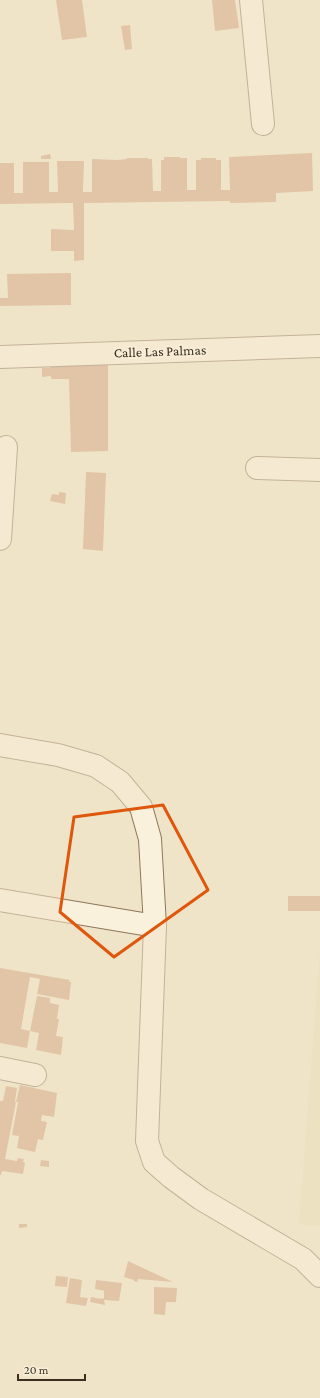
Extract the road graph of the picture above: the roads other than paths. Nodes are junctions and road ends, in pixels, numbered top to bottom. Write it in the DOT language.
graph roads {
  1 [pos="251,0"];
  2 [pos="263,124"];
  3 [pos="320,346"];
  4 [pos="0,357"];
  5 [pos="6,447"];
  6 [pos="257,468"];
  7 [pos="320,470"];
  8 [pos="0,538"];
  9 [pos="0,745"];
  10 [pos="0,900"];
  11 [pos="155,926"];
  12 [pos="0,1068"];
  13 [pos="35,1075"];
  14 [pos="320,1276"];
  1 -- 2 [label="street"];
  3 -- 4 [label="street, Calle Las Palmas"];
  5 -- 8 [label="street"];
  6 -- 7 [label="street"];
  9 -- 11 [label="street"];
  10 -- 11 [label="street"];
  11 -- 14 [label="street"];
  12 -- 13 [label="street"];
}
